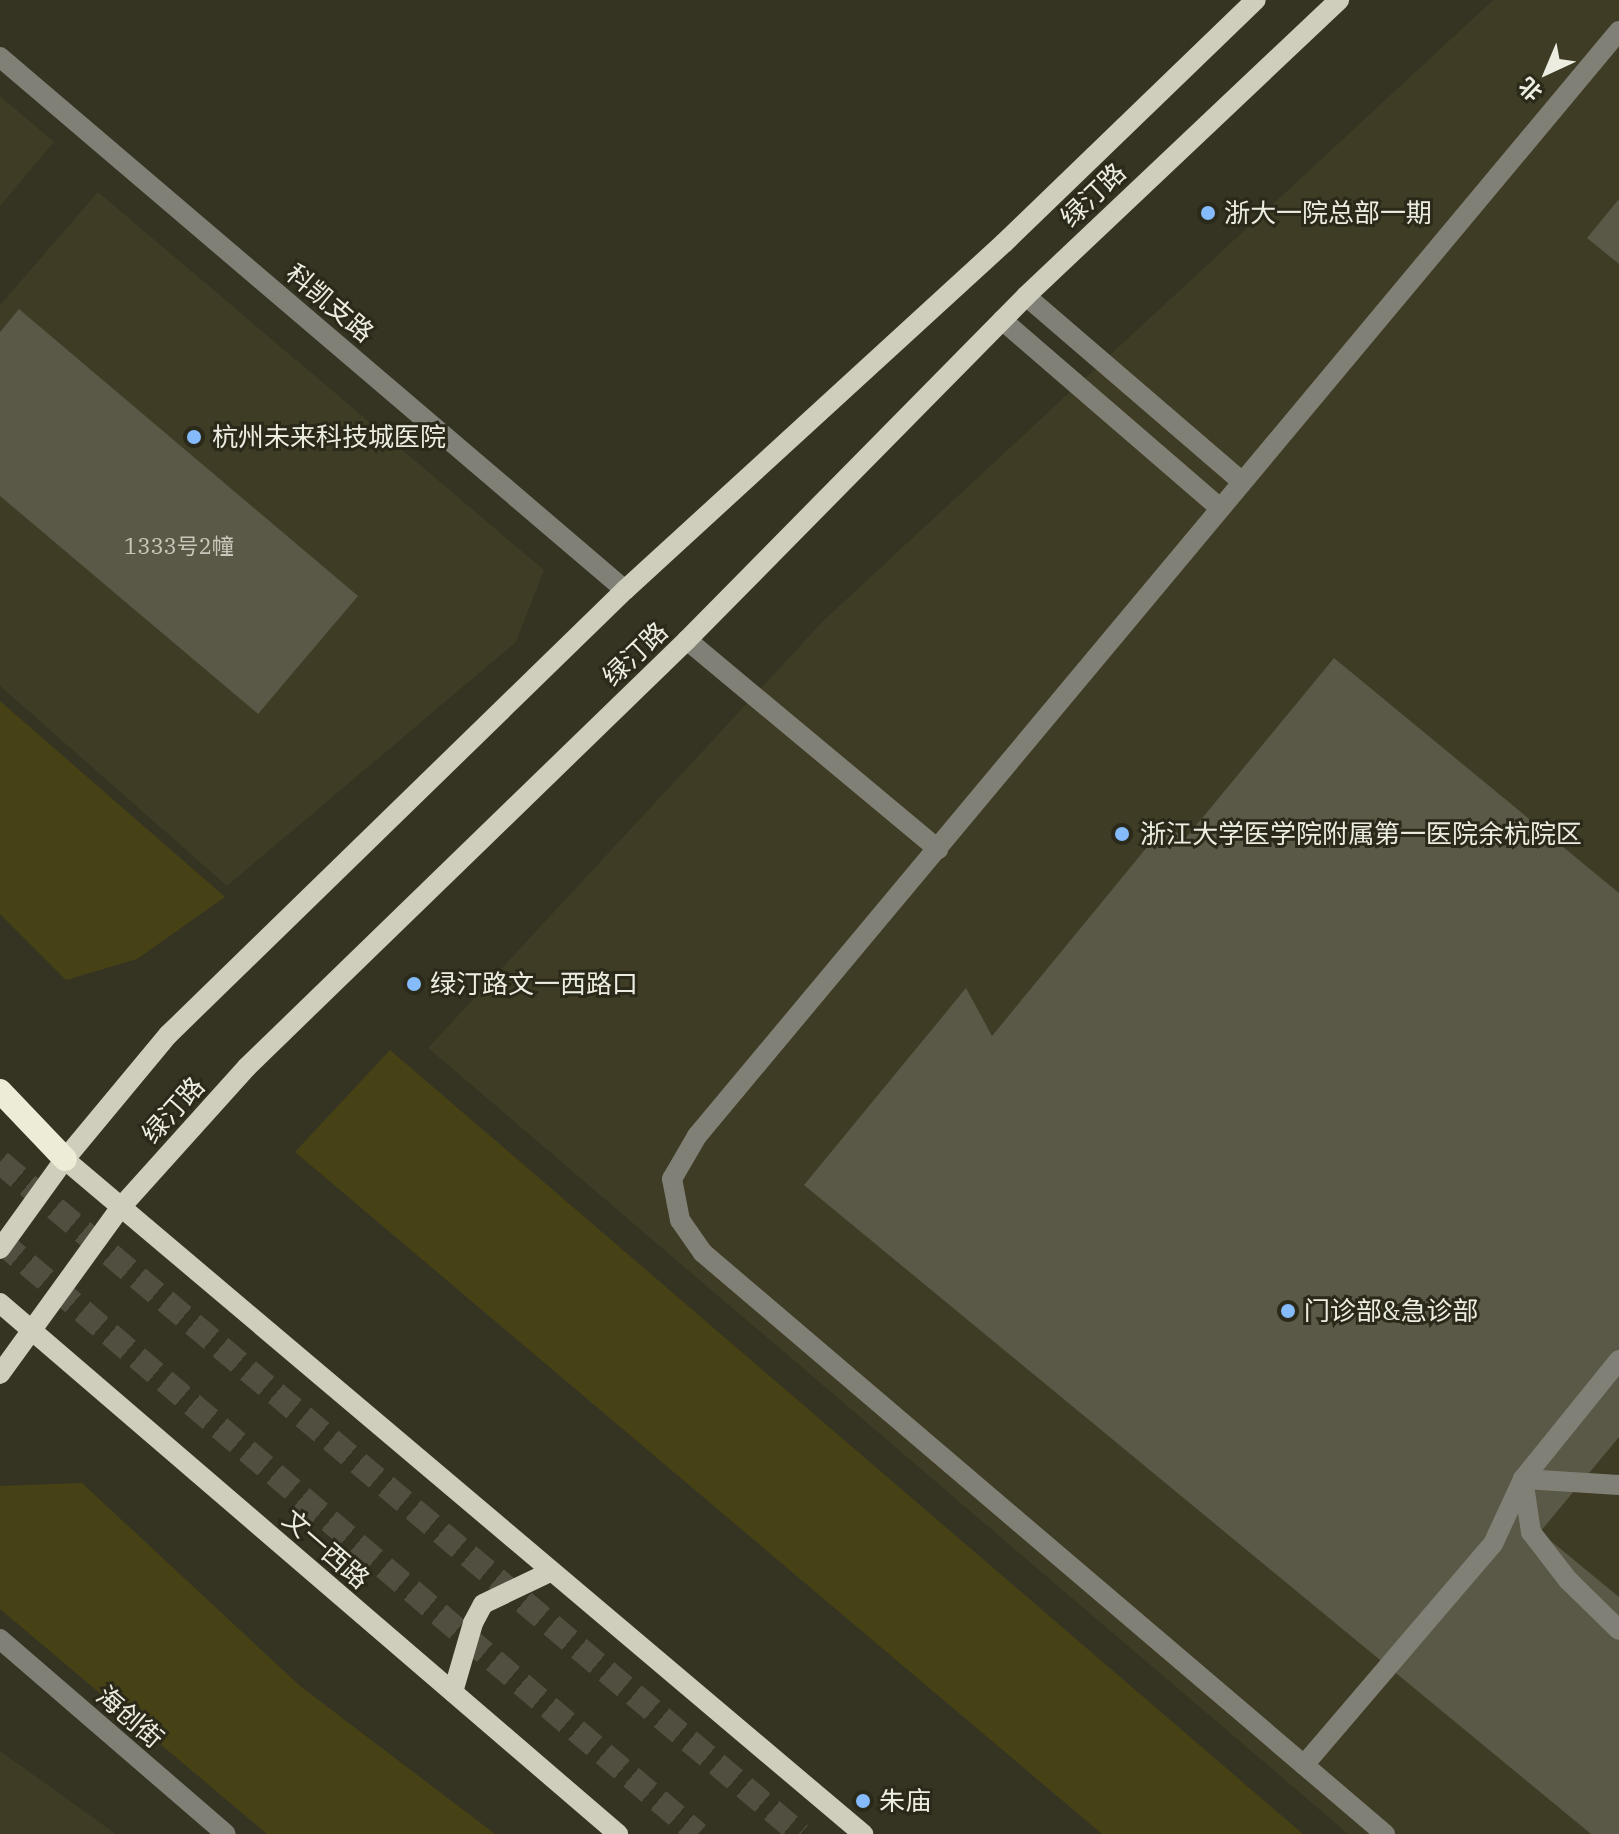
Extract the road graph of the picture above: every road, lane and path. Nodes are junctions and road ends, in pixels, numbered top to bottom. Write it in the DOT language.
graph roads {
  1 [pos="1256,0"];
  2 [pos="1339,0"];
  3 [pos="1619,31"];
  4 [pos="0,57"];
  5 [pos="1026,296"];
  6 [pos="1002,320"];
  7 [pos="1242,482"];
  8 [pos="1220,508"];
  9 [pos="625,590"];
  10 [pos="687,640"];
  11 [pos="938,849"];
  12 [pos="0,1091"];
  13 [pos="0,1108"];
  14 [pos="65,1159"];
  15 [pos="121,1207"];
  16 [pos="0,1249"];
  17 [pos="0,1303"];
  18 [pos="32,1330"];
  19 [pos="1619,1360"];
  20 [pos="0,1374"];
  21 [pos="1523,1479"];
  22 [pos="1619,1485"];
  23 [pos="552,1571"];
  24 [pos="1619,1630"];
  25 [pos="0,1639"];
  26 [pos="453,1692"];
  27 [pos="1304,1765"];
  28 [pos="226,1834"];
  29 [pos="618,1834"];
  30 [pos="863,1834"];
  31 [pos="1385,1834"];
  1 -- 9 [label="main road, 绿汀路"];
  2 -- 5 [label="main road, 绿汀路"];
  3 -- 7 [label="street"];
  4 -- 9 [label="street, 科凯支路"];
  5 -- 6 [label="main road, 绿汀路"];
  5 -- 7 [label="street"];
  6 -- 8 [label="street"];
  6 -- 10 [label="main road, 绿汀路"];
  7 -- 8 [label="street"];
  8 -- 11 [label="street"];
  9 -- 14 [label="main road, 绿汀路"];
  10 -- 11 [label="street"];
  10 -- 15 [label="main road, 绿汀路"];
  11 -- 27 [label="street"];
  12 -- 14 [label="highway"];
  13 -- 14 [label="main road"];
  14 -- 15 [label="main road"];
  14 -- 16 [label="main road, 绿汀路"];
  15 -- 18 [label="main road, 绿汀路"];
  15 -- 23 [label="main road"];
  17 -- 18 [label="main road, 文一西路"];
  18 -- 20 [label="main road, 绿汀路"];
  18 -- 26 [label="main road, 文一西路"];
  19 -- 21 [label="street"];
  21 -- 22 [label="street"];
  21 -- 24 [label="street"];
  21 -- 27 [label="street"];
  23 -- 26 [label="main road"];
  23 -- 30 [label="main road"];
  25 -- 28 [label="street, 海创街"];
  26 -- 29 [label="main road, 文一西路"];
  27 -- 31 [label="street"];
}
